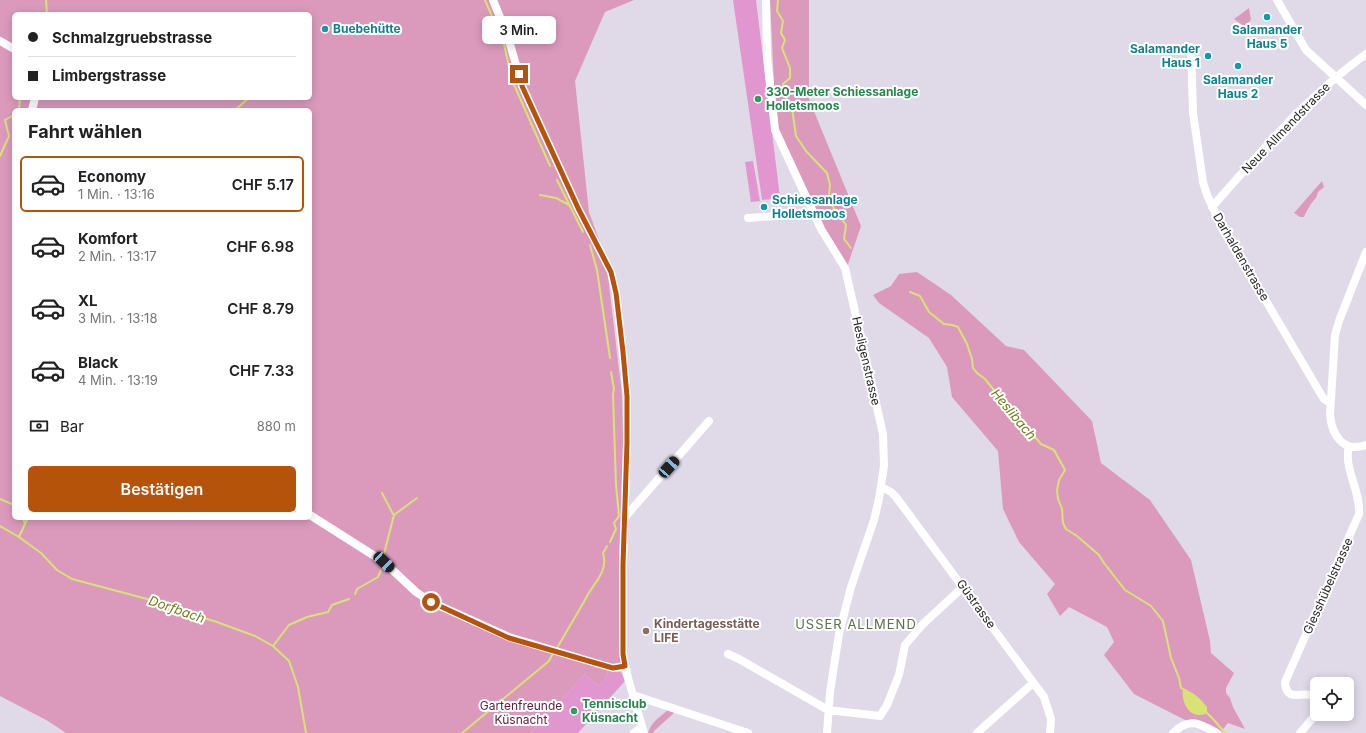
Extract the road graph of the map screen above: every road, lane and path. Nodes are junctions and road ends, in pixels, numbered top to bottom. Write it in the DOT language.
graph roads {
  1 [pos="492,0"];
  2 [pos="766,0"];
  3 [pos="1277,0"];
  4 [pos="0,41"];
  5 [pos="1192,47"];
  6 [pos="12,48"];
  7 [pos="1366,54"];
  8 [pos="1336,77"];
  9 [pos="1366,105"];
  10 [pos="1212,207"];
  11 [pos="814,214"];
  12 [pos="748,218"];
  13 [pos="1366,252"];
  14 [pos="1330,403"];
  15 [pos="710,421"];
  16 [pos="1366,445"];
  17 [pos="1349,446"];
  18 [pos="881,487"];
  19 [pos="1363,502"];
  20 [pos="312,516"];
  21 [pos="625,517"];
  22 [pos="963,587"];
  23 [pos="728,654"];
  24 [pos="625,666"];
  25 [pos="1033,682"];
  26 [pos="1310,694"];
  27 [pos="633,695"];
  28 [pos="828,710"];
  29 [pos="1310,721"];
  30 [pos="643,730"];
  31 [pos="634,733"];
  32 [pos="748,733"];
  33 [pos="827,733"];
  34 [pos="977,733"];
  35 [pos="1050,733"];
  36 [pos="1173,733"];
  37 [pos="1217,733"];
  38 [pos="1300,733"];
  1 -- 21 [label="street"];
  2 -- 11 [label="street, Hesligenstrasse"];
  3 -- 8 [label="street"];
  4 -- 6 [label="street"];
  5 -- 10 [label="street, Darhaldenstrasse"];
  7 -- 8 [label="street, Neue Allmendstrasse"];
  8 -- 9 [label="street"];
  8 -- 10 [label="street, Neue Allmendstrasse"];
  10 -- 14 [label="street, Darhaldenstrasse"];
  11 -- 12 [label="street"];
  11 -- 18 [label="street, Hesligenstrasse"];
  13 -- 14 [label="street"];
  14 -- 17 [label="street"];
  15 -- 21 [label="street"];
  16 -- 17 [label="street"];
  17 -- 19 [label="street, Giesshübelstrasse"];
  18 -- 22 [label="street, Güstrasse"];
  18 -- 28 [label="street, Hesligenstrasse"];
  19 -- 26 [label="street, Giesshübelstrasse"];
  20 -- 24 [label="street"];
  21 -- 24 [label="street"];
  22 -- 25 [label="street, Güstrasse"];
  22 -- 28 [label="street"];
  23 -- 28 [label="street"];
  24 -- 27 [label="street"];
  25 -- 34 [label="street"];
  25 -- 35 [label="street, Güstrasse"];
  27 -- 30 [label="street"];
  27 -- 32 [label="street"];
  28 -- 33 [label="street, Hesligenstrasse"];
  29 -- 38 [label="street"];
  30 -- 31 [label="street"];
  36 -- 37 [label="street"];
}
